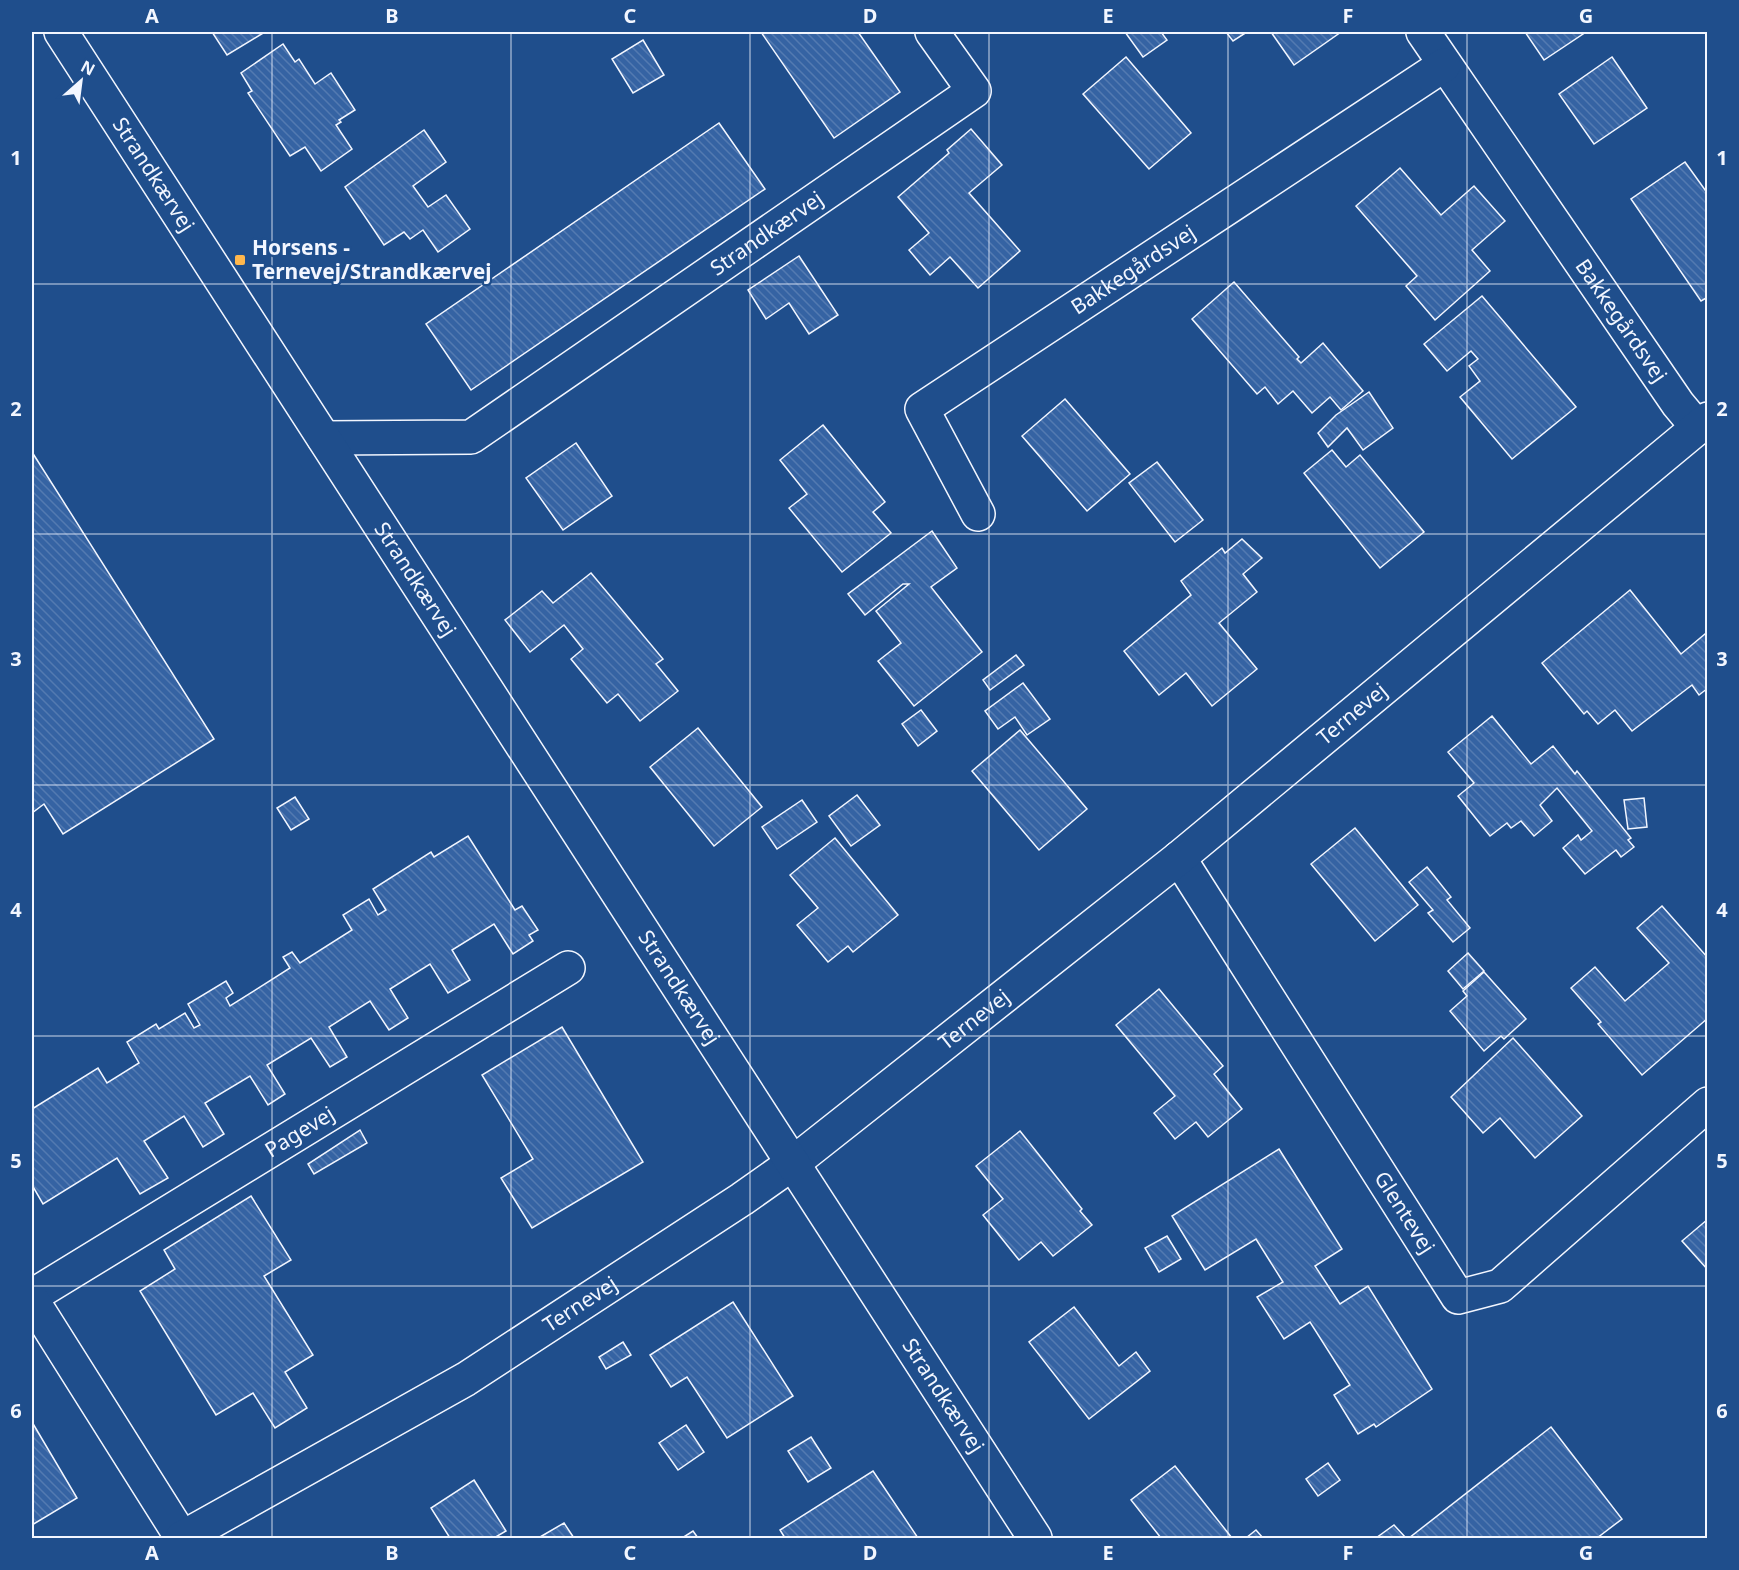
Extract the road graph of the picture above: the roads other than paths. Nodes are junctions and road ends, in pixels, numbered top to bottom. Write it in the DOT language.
graph roads {
  1 [pos="61,32"];
  2 [pos="932,32"];
  3 [pos="1423,32"];
  4 [pos="1444,65"];
  5 [pos="1702,423"];
  6 [pos="324,438"];
  7 [pos="978,514"];
  8 [pos="1179,858"];
  9 [pos="568,968"];
  10 [pos="1707,1104"];
  11 [pos="793,1163"];
  12 [pos="32,1298"];
  13 [pos="182,1538"];
  14 [pos="1035,1539"];
  1 -- 6 [label="street, Strandkærvej"];
  2 -- 6 [label="street, Strandkærvej"];
  3 -- 4 [label="street, Bakkegårdsvej"];
  4 -- 5 [label="street, Bakkegårdsvej"];
  4 -- 7 [label="street, Bakkegårdsvej"];
  5 -- 8 [label="street, Ternevej"];
  6 -- 11 [label="street, Strandkærvej"];
  8 -- 10 [label="street, Glentevej"];
  8 -- 11 [label="street, Ternevej"];
  9 -- 12 [label="street, Pagevej"];
  11 -- 13 [label="street, Ternevej"];
  11 -- 14 [label="street, Strandkærvej"];
  12 -- 13 [label="street, Pagevej"];
}
